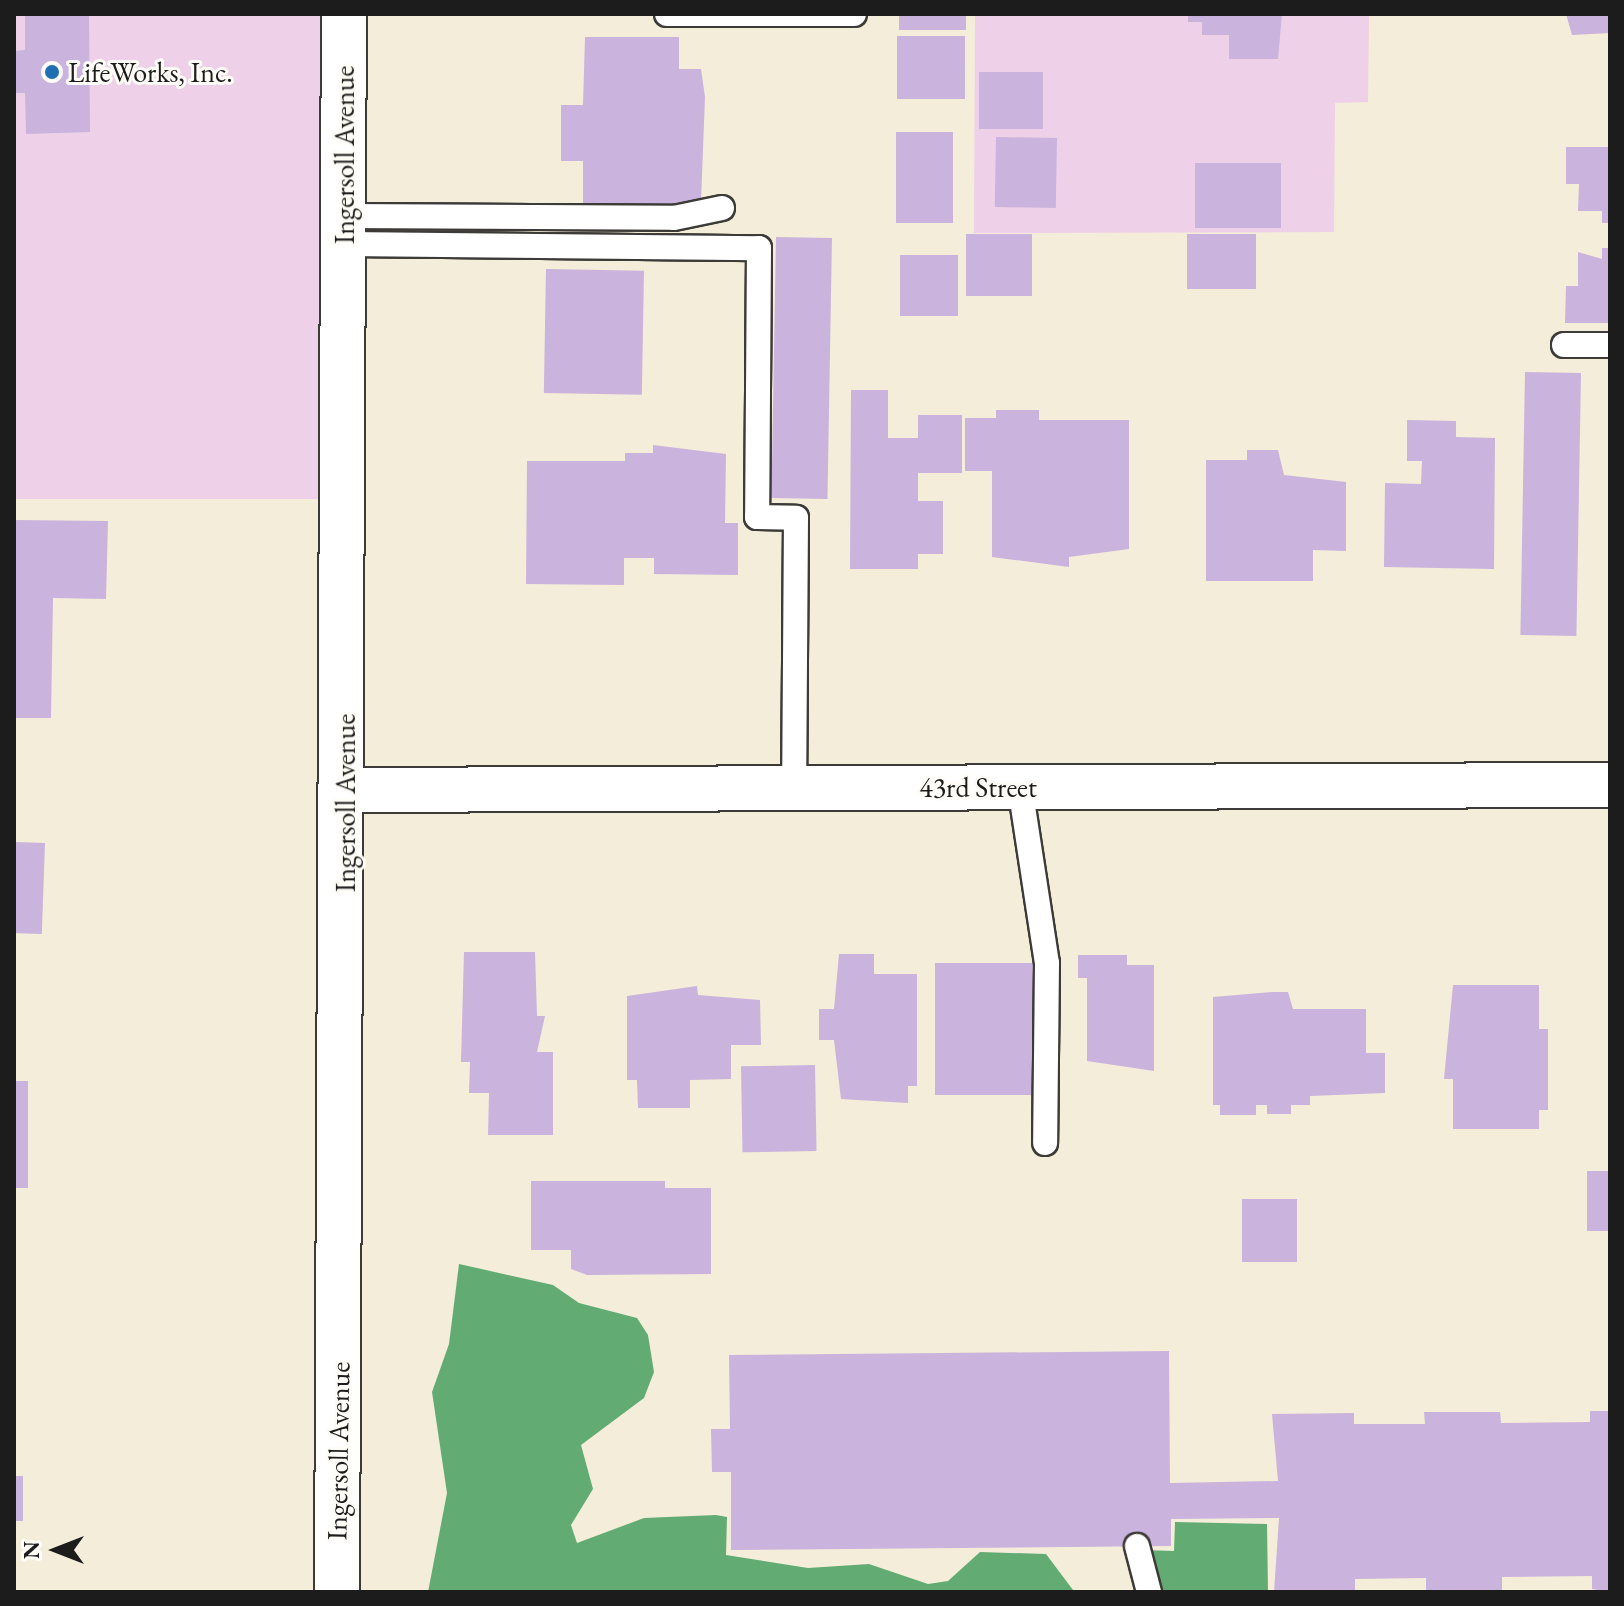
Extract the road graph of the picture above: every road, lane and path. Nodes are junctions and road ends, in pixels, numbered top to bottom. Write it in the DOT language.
graph roads {
  1 [pos="344,14"];
  2 [pos="667,14"];
  3 [pos="854,14"];
  4 [pos="722,208"];
  5 [pos="345,230"];
  6 [pos="1564,345"];
  7 [pos="1610,345"];
  8 [pos="1610,785"];
  9 [pos="1020,787"];
  10 [pos="794,788"];
  11 [pos="346,790"];
  12 [pos="1045,1143"];
  13 [pos="1137,1546"];
  14 [pos="337,1592"];
  15 [pos="1149,1592"];
  1 -- 5 [label="main road, Ingersoll Avenue"];
  2 -- 3 [label="lane"];
  4 -- 5 [label="lane"];
  5 -- 10 [label="lane"];
  5 -- 11 [label="main road, Ingersoll Avenue"];
  6 -- 7 [label="lane"];
  8 -- 9 [label="main road, 43rd Street"];
  9 -- 10 [label="main road, 43rd Street"];
  9 -- 12 [label="lane"];
  10 -- 11 [label="main road, 43rd Street"];
  11 -- 14 [label="main road, Ingersoll Avenue"];
  13 -- 15 [label="lane"];
}
